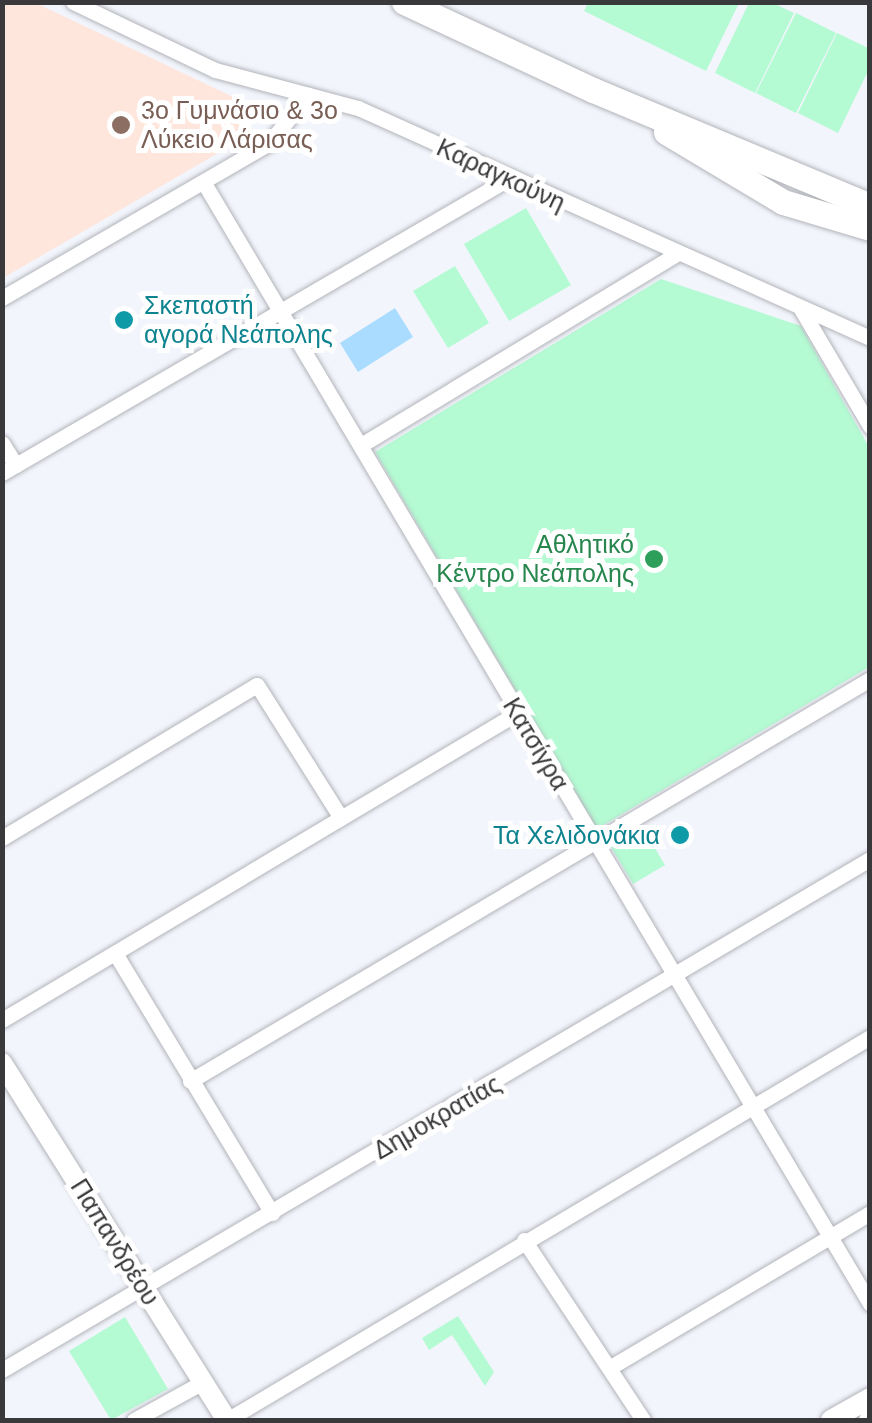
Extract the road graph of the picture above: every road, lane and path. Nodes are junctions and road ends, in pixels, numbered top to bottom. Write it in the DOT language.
graph roads {
  1 [pos="73,2"];
  2 [pos="404,2"];
  3 [pos="592,90"];
  4 [pos="308,94"];
  5 [pos="508,179"];
  6 [pos="204,183"];
  7 [pos="870,206"];
  8 [pos="870,228"];
  9 [pos="678,254"];
  10 [pos="2,298"];
  11 [pos="801,309"];
  12 [pos="280,314"];
  13 [pos="870,338"];
  14 [pos="870,426"];
  15 [pos="2,443"];
  16 [pos="361,445"];
  17 [pos="9,470"];
  18 [pos="870,678"];
  19 [pos="518,713"];
  20 [pos="341,818"];
  21 [pos="2,838"];
  22 [pos="595,843"];
  23 [pos="870,859"];
  24 [pos="114,953"];
  25 [pos="676,976"];
  26 [pos="2,1020"];
  27 [pos="870,1037"];
  28 [pos="6,1077"];
  29 [pos="190,1081"];
  30 [pos="752,1107"];
  31 [pos="272,1213"];
  32 [pos="870,1213"];
  33 [pos="829,1237"];
  34 [pos="524,1240"];
  35 [pos="144,1287"];
  36 [pos="870,1304"];
  37 [pos="609,1368"];
  38 [pos="2,1370"];
  39 [pos="203,1382"];
  40 [pos="870,1398"];
  41 [pos="134,1420"];
  42 [pos="227,1420"];
  43 [pos="643,1420"];
  44 [pos="831,1420"];
  1 -- 4 [label="street, Καραγκούνη"];
  2 -- 3 [label="highway"];
  3 -- 7 [label="highway"];
  3 -- 8 [label="highway"];
  4 -- 5 [label="street, Καραγκούνη"];
  4 -- 6 [label="street"];
  5 -- 9 [label="street, Καραγκούνη"];
  5 -- 12 [label="street"];
  6 -- 10 [label="street"];
  6 -- 12 [label="street, Κατσίγρα"];
  9 -- 11 [label="street, Καραγκούνη"];
  9 -- 16 [label="street"];
  11 -- 13 [label="street, Καραγκούνη"];
  11 -- 14 [label="street"];
  12 -- 16 [label="street, Κατσίγρα"];
  12 -- 17 [label="street"];
  15 -- 17 [label="street"];
  16 -- 19 [label="street, Κατσίγρα"];
  18 -- 22 [label="street"];
  19 -- 20 [label="street"];
  19 -- 22 [label="street, Κατσίγρα"];
  20 -- 21 [label="street"];
  20 -- 24 [label="street"];
  22 -- 25 [label="street, Κατσίγρα"];
  22 -- 29 [label="street"];
  23 -- 25 [label="street, Δημοκρατίας"];
  24 -- 26 [label="street"];
  24 -- 29 [label="street"];
  25 -- 30 [label="street, Κατσίγρα"];
  25 -- 31 [label="street, Δημοκρατίας"];
  27 -- 30 [label="street"];
  28 -- 35 [label="street, Παπανδρέου"];
  29 -- 31 [label="street"];
  30 -- 33 [label="street, Κατσίγρα"];
  30 -- 34 [label="street"];
  31 -- 35 [label="street, Δημοκρατίας"];
  32 -- 33 [label="street"];
  33 -- 36 [label="street, Κατσίγρα"];
  33 -- 37 [label="street"];
  34 -- 37 [label="street"];
  34 -- 42 [label="street"];
  35 -- 38 [label="street, Δημοκρατίας"];
  35 -- 39 [label="street, Παπανδρέου"];
  37 -- 43 [label="street"];
  39 -- 41 [label="street"];
  39 -- 42 [label="street, Παπανδρέου"];
  40 -- 44 [label="street"];
}
